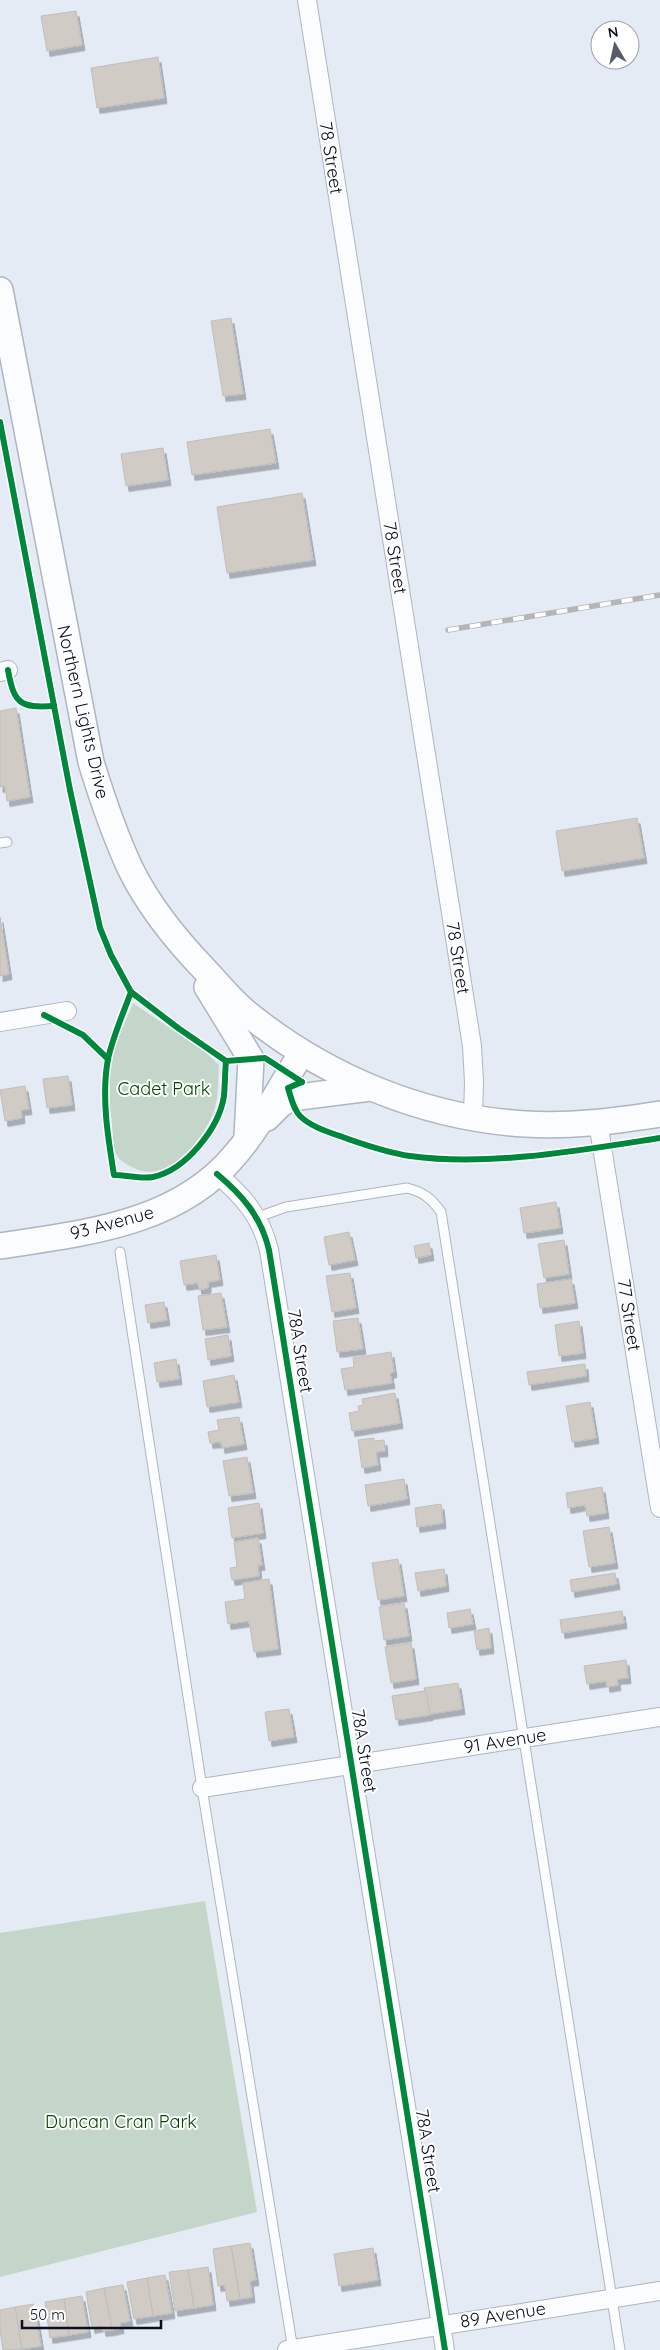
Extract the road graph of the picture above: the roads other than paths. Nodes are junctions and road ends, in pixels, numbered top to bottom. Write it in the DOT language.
graph roads {
  1 [pos="306,0"];
  2 [pos="0,290"];
  3 [pos="178,942"];
  4 [pos="66,1011"];
  5 [pos="0,1022"];
  6 [pos="301,1054"];
  7 [pos="370,1088"];
  8 [pos="660,1114"];
  9 [pos="473,1116"];
  10 [pos="598,1122"];
  11 [pos="246,1140"];
  12 [pos="217,1174"];
  13 [pos="258,1217"];
  14 [pos="0,1246"];
  15 [pos="120,1252"];
  16 [pos="660,1508"];
  17 [pos="660,1717"];
  18 [pos="523,1738"];
  19 [pos="351,1766"];
  20 [pos="202,1788"];
  21 [pos="660,2291"];
  22 [pos="612,2298"];
  23 [pos="441,2325"];
  24 [pos="291,2350"];
  25 [pos="445,2350"];
  26 [pos="620,2350"];
  1 -- 9 [label="street, 78 Street"];
  2 -- 3 [label="main road, Northern Lights Drive"];
  3 -- 6 [label="main road, Northern Lights Drive"];
  3 -- 11 [label="main road"];
  4 -- 5 [label="street"];
  6 -- 7 [label="main road, Northern Lights Drive"];
  6 -- 11 [label="main road, 93 Avenue"];
  7 -- 9 [label="main road, Northern Lights Drive"];
  7 -- 11 [label="main road"];
  8 -- 10 [label="main road, Northern Lights Drive"];
  9 -- 10 [label="main road, Northern Lights Drive"];
  10 -- 16 [label="street, 77 Street"];
  11 -- 12 [label="main road, 93 Avenue"];
  12 -- 13 [label="street, 78A Street"];
  12 -- 14 [label="main road, 93 Avenue"];
  13 -- 18 [label="lane"];
  13 -- 19 [label="street, 78A Street"];
  15 -- 20 [label="lane"];
  17 -- 18 [label="street, 91 Avenue"];
  18 -- 19 [label="street, 91 Avenue"];
  18 -- 22 [label="lane"];
  19 -- 20 [label="street, 91 Avenue"];
  19 -- 23 [label="street, 78A Street"];
  20 -- 24 [label="lane"];
  21 -- 22 [label="street, 89 Avenue"];
  22 -- 23 [label="street, 89 Avenue"];
  22 -- 26 [label="lane"];
  23 -- 24 [label="street, 89 Avenue"];
  23 -- 25 [label="street, 78A Street"];
}
